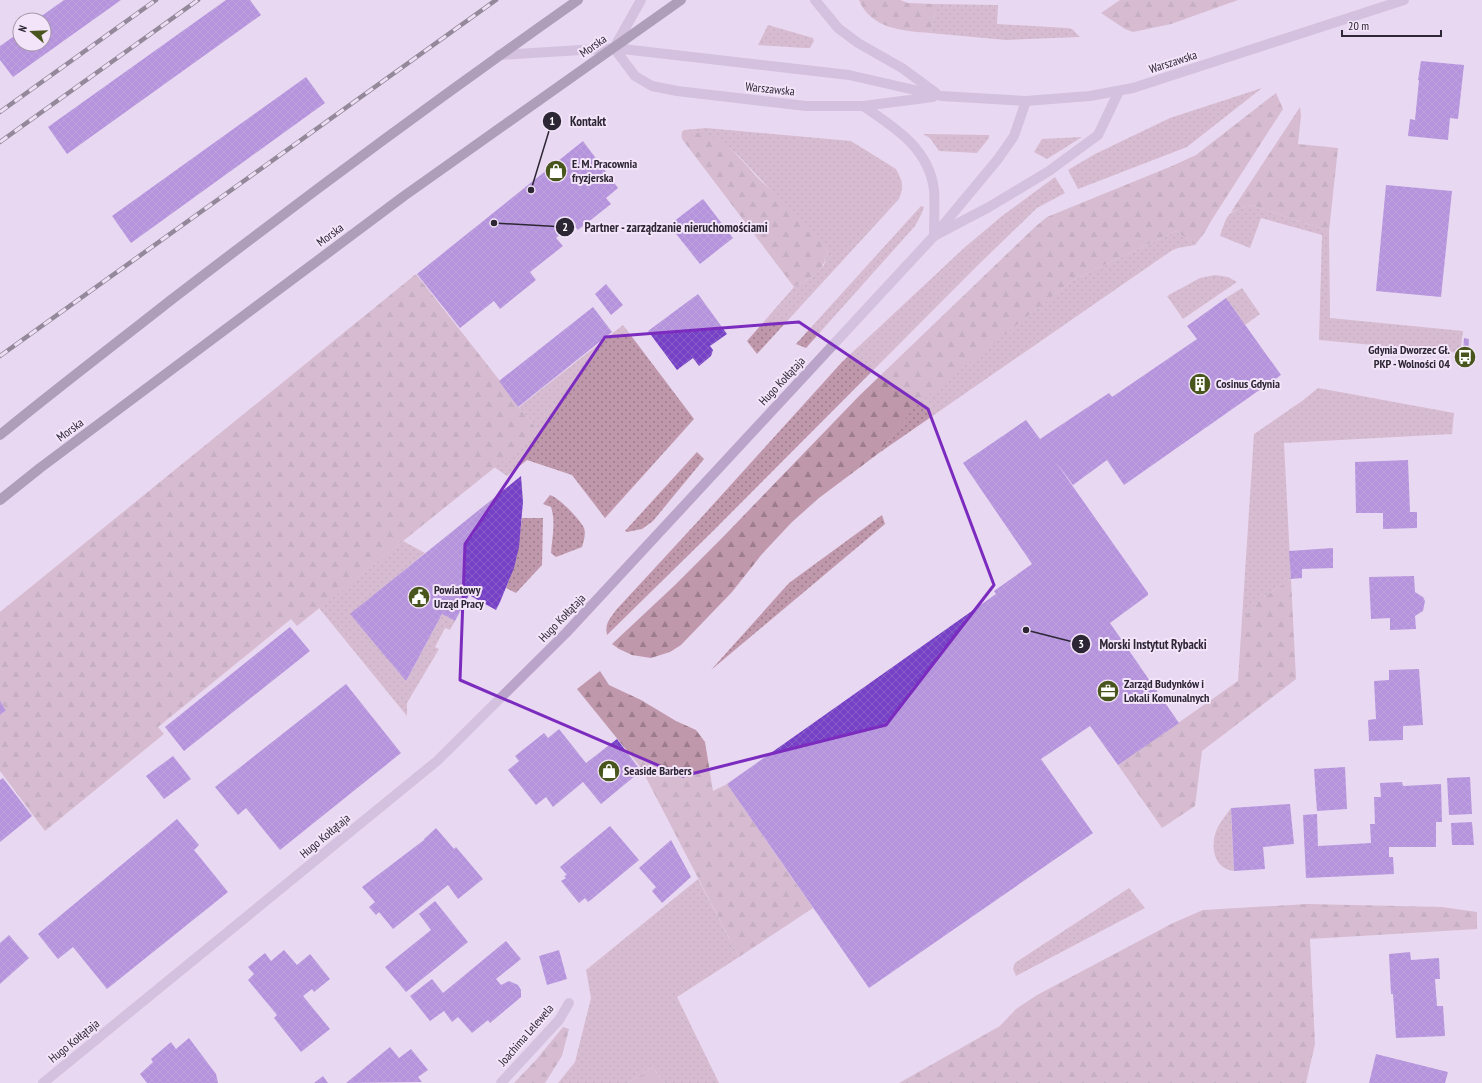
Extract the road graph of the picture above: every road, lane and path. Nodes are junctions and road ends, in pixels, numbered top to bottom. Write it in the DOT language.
graph roads {
  1 [pos="578,0"];
  2 [pos="641,0"];
  3 [pos="681,0"];
  4 [pos="815,0"];
  5 [pos="1404,0"];
  6 [pos="614,48"];
  7 [pos="500,55"];
  8 [pos="1119,91"];
  9 [pos="941,96"];
  10 [pos="1026,101"];
  11 [pos="863,106"];
  12 [pos="934,236"];
  13 [pos="0,435"];
  14 [pos="0,500"];
  15 [pos="569,1003"];
  16 [pos="43,1083"];
  17 [pos="501,1083"];
  1 -- 7 [label="main road"];
  2 -- 6 [label="street"];
  3 -- 6 [label="main road, Morska"];
  4 -- 9 [label="street"];
  5 -- 8 [label="street, Warszawska"];
  6 -- 7 [label="street, Warszawska"];
  6 -- 9 [label="street, Warszawska"];
  6 -- 11 [label="street, Warszawska"];
  6 -- 14 [label="main road, Morska"];
  7 -- 13 [label="main road"];
  8 -- 10 [label="street, Warszawska"];
  8 -- 12 [label="street"];
  9 -- 10 [label="street, Warszawska"];
  9 -- 11 [label="street, Warszawska"];
  10 -- 12 [label="street, Hugo Kołłątaja"];
  11 -- 12 [label="street"];
  12 -- 16 [label="street, Hugo Kołłątaja"];
  15 -- 17 [label="street, Joachima Lelewela"];
}
